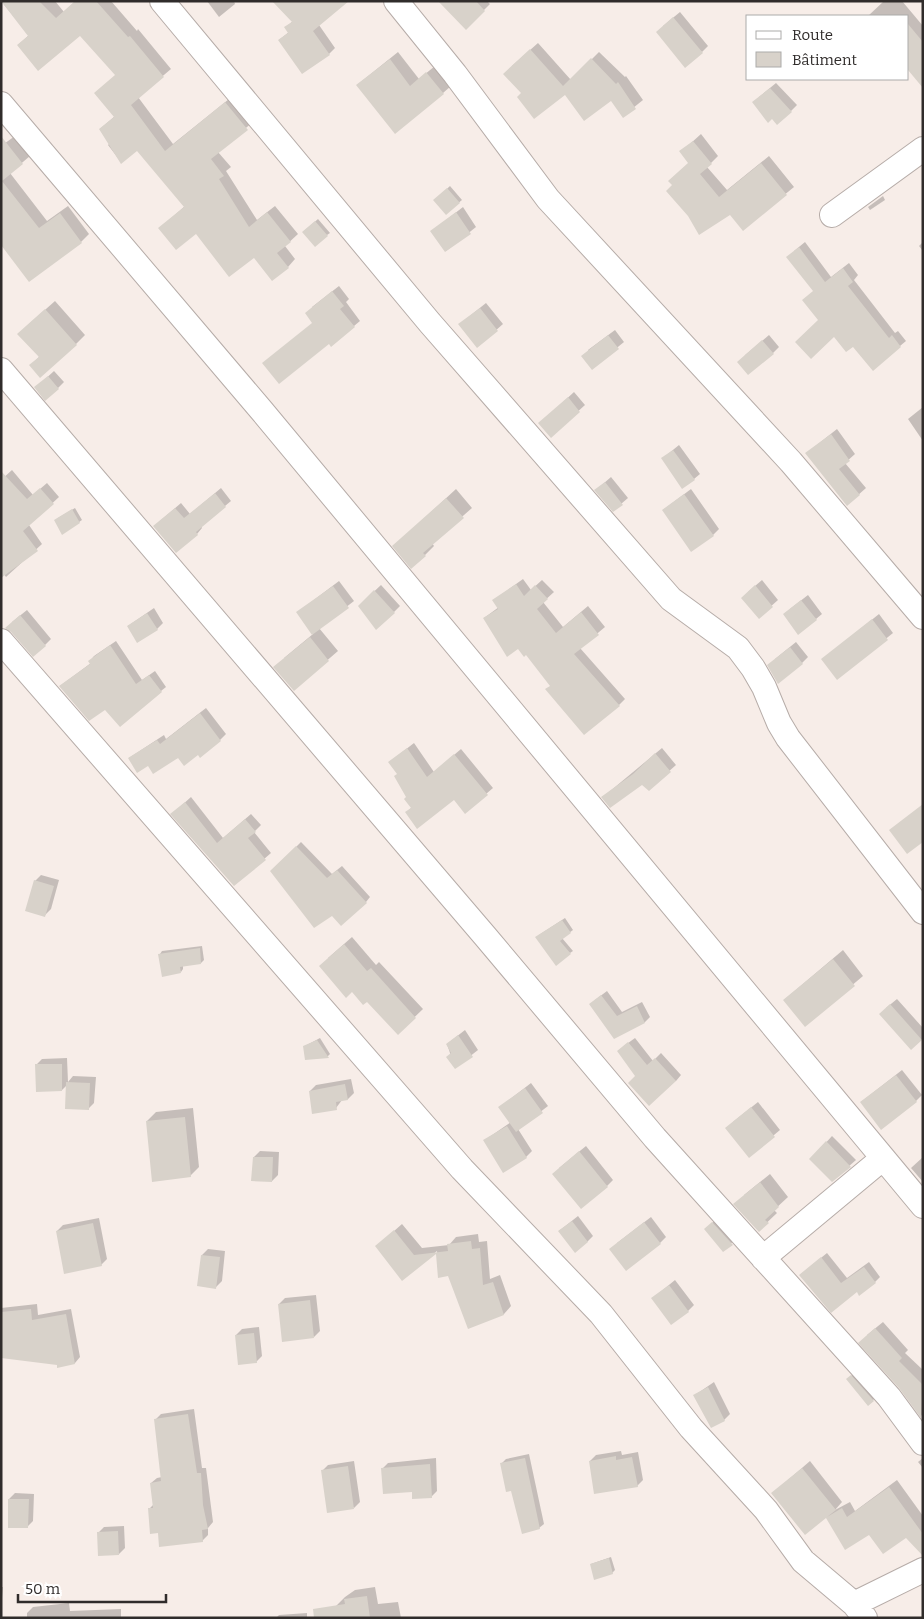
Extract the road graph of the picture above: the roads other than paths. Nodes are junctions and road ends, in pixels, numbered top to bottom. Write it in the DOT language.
graph roads {
  1 [pos="162,1"];
  2 [pos="396,1"];
  3 [pos="1,104"];
  4 [pos="923,149"];
  5 [pos="832,215"];
  6 [pos="1,370"];
  7 [pos="923,616"];
  8 [pos="1,641"];
  9 [pos="923,912"];
  10 [pos="882,1159"];
  11 [pos="923,1206"];
  12 [pos="763,1258"];
  13 [pos="923,1443"];
  14 [pos="923,1570"];
  15 [pos="860,1611"];
  1 -- 9 [label="street"];
  2 -- 7 [label="street"];
  3 -- 10 [label="street"];
  4 -- 5 [label="street"];
  6 -- 12 [label="street"];
  8 -- 15 [label="street"];
  10 -- 11 [label="street"];
  10 -- 12 [label="street"];
  12 -- 13 [label="street"];
  14 -- 15 [label="street"];
}
